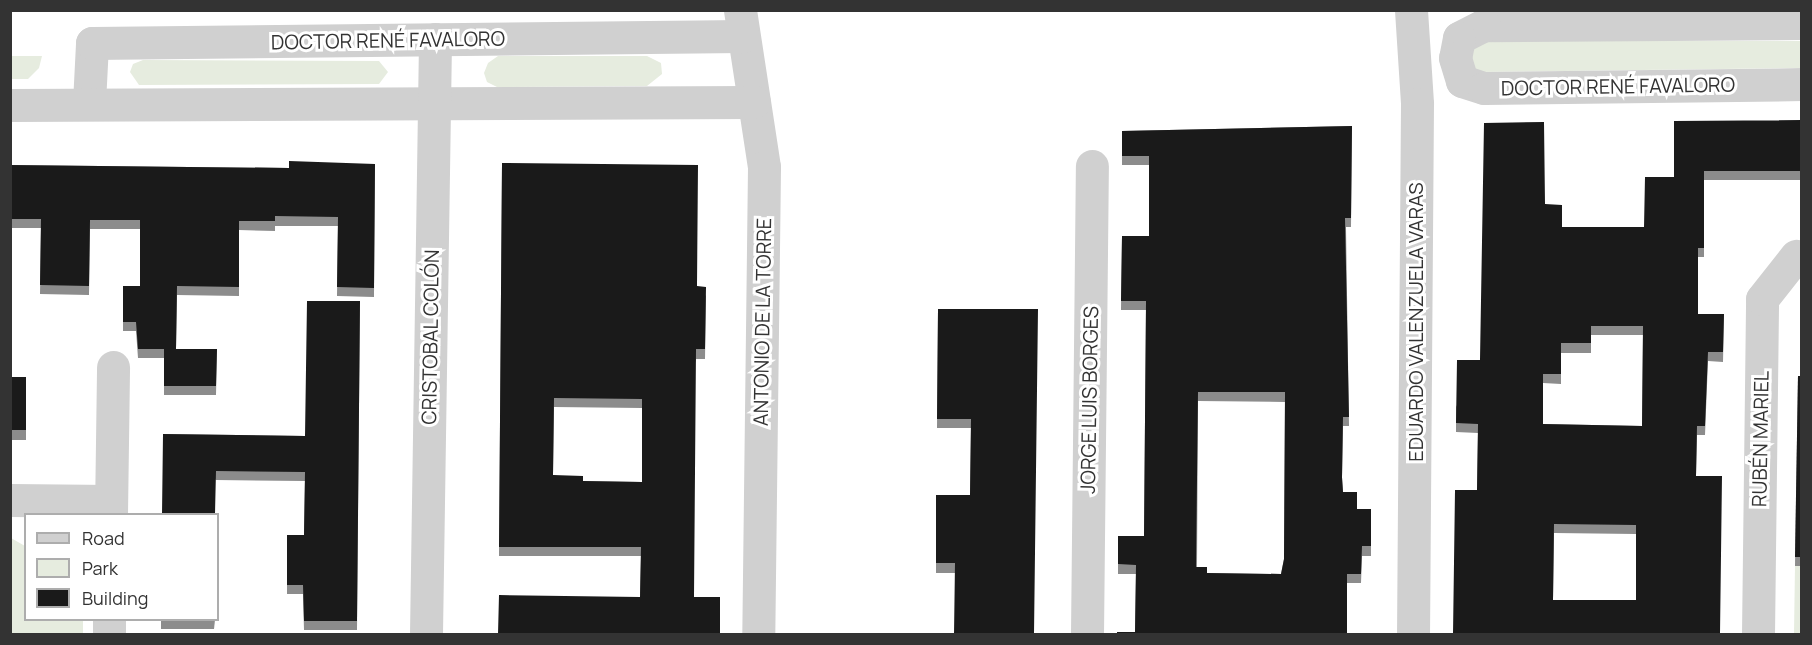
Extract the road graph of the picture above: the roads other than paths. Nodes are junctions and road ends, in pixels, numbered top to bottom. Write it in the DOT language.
graph roads {
  1 [pos="1411,10"];
  2 [pos="741,23"];
  3 [pos="1802,23"];
  4 [pos="435,39"];
  5 [pos="1414,58"];
  6 [pos="1455,58"];
  7 [pos="1802,84"];
  8 [pos="754,102"];
  9 [pos="89,103"];
  10 [pos="433,104"];
  11 [pos="10,105"];
  12 [pos="1092,166"];
  13 [pos="1796,256"];
  14 [pos="113,367"];
  15 [pos="10,500"];
  16 [pos="111,508"];
  17 [pos="426,634"];
  18 [pos="758,634"];
  19 [pos="1087,634"];
  20 [pos="1413,634"];
  21 [pos="1758,634"];
  1 -- 5 [label="street, EDUARDO VALENZUELA VARAS"];
  2 -- 4 [label="street, DOCTOR RENÉ FAVALORO"];
  2 -- 8 [label="street, ANTONIO DE LA TORRE"];
  3 -- 6 [label="street"];
  4 -- 9 [label="street, DOCTOR RENÉ FAVALORO"];
  4 -- 10 [label="street, CRISTOBAL COLÓN"];
  5 -- 6 [label="street"];
  5 -- 20 [label="street, EDUARDO VALENZUELA VARAS"];
  6 -- 7 [label="street, DOCTOR RENÉ FAVALORO"];
  8 -- 10 [label="street"];
  8 -- 18 [label="street, ANTONIO DE LA TORRE"];
  9 -- 10 [label="street"];
  9 -- 11 [label="street"];
  10 -- 17 [label="street, CRISTOBAL COLÓN"];
  12 -- 19 [label="street, JORGE LUIS BORGES"];
  13 -- 21 [label="street, RUBÉN MARIEL"];
  14 -- 16 [label="street"];
  15 -- 16 [label="street"];
}
